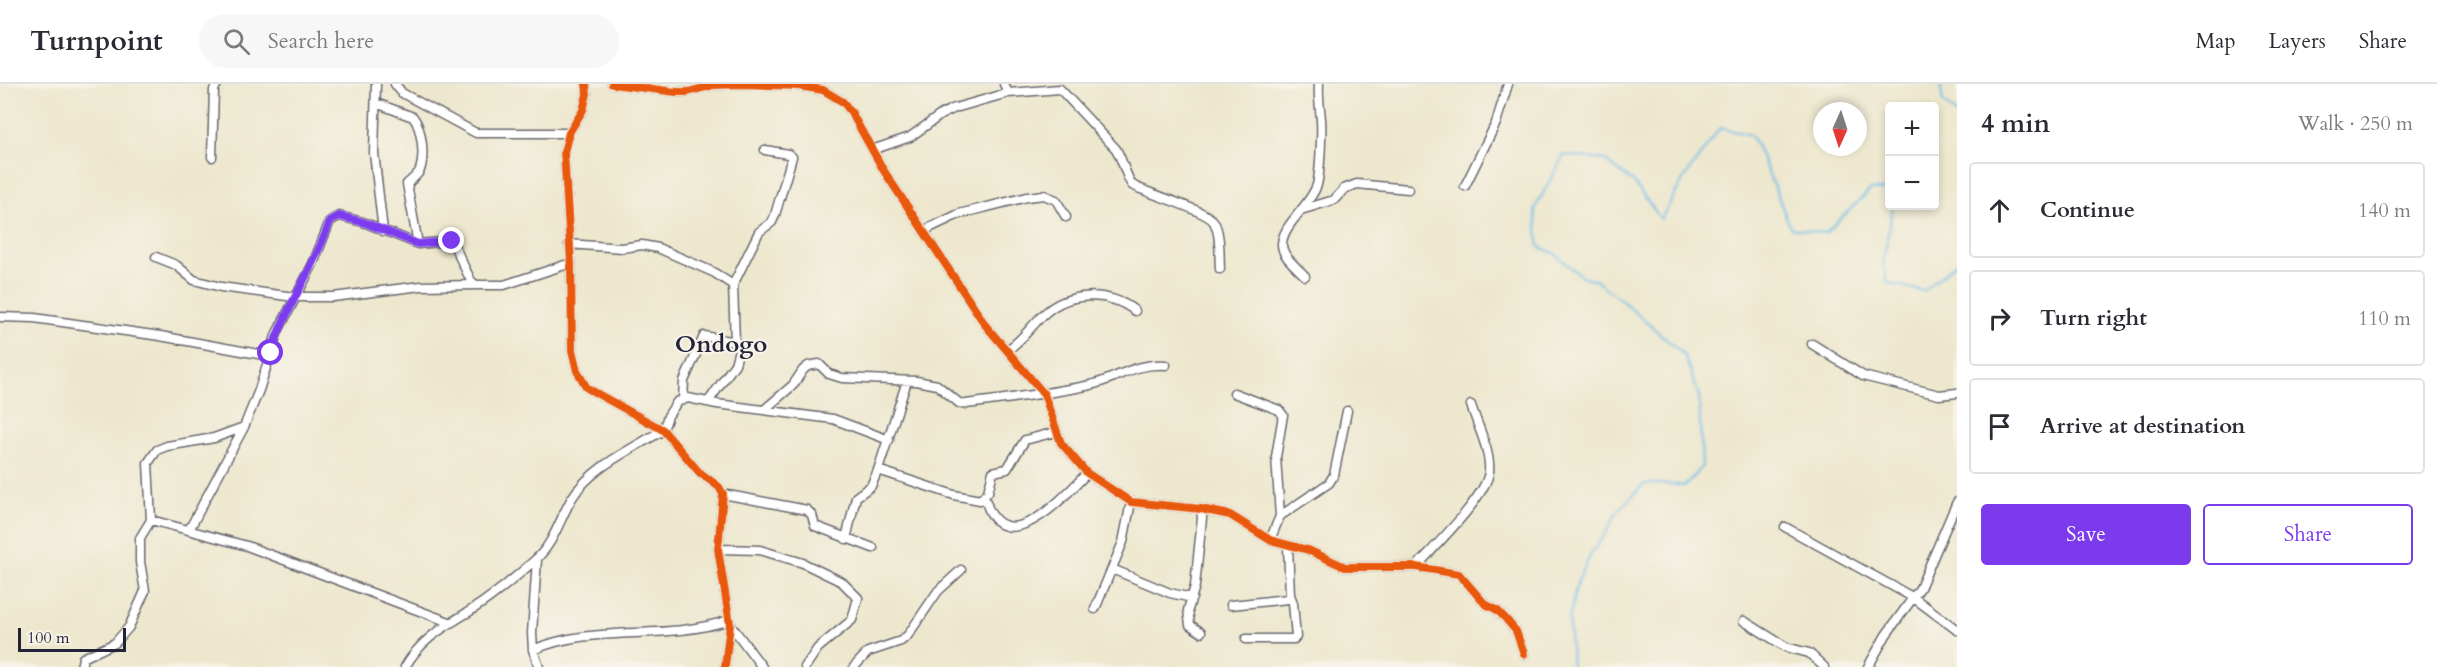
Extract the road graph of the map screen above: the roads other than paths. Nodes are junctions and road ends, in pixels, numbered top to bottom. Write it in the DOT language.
graph roads {
  1 [pos="217,84"];
  2 [pos="376,84"];
  3 [pos="395,84"];
  4 [pos="586,84"];
  5 [pos="612,84"];
  6 [pos="1004,84"];
  7 [pos="1319,84"];
  8 [pos="1508,84"];
  9 [pos="706,86"];
  10 [pos="825,87"];
  11 [pos="1059,87"];
  12 [pos="1008,93"];
  13 [pos="376,103"];
  14 [pos="569,133"];
  15 [pos="765,150"];
  16 [pos="872,150"];
  17 [pos="212,157"];
  18 [pos="1465,186"];
  19 [pos="1408,189"];
  20 [pos="1304,209"];
  21 [pos="1066,217"];
  22 [pos="383,231"];
  23 [pos="924,231"];
  24 [pos="418,244"];
  25 [pos="569,244"];
  26 [pos="156,257"];
  27 [pos="571,262"];
  28 [pos="1220,269"];
  29 [pos="1305,276"];
  30 [pos="476,285"];
  31 [pos="734,285"];
  32 [pos="294,297"];
  33 [pos="1135,311"];
  34 [pos="0,317"];
  35 [pos="735,342"];
  36 [pos="1812,344"];
  37 [pos="1007,351"];
  38 [pos="270,356"];
  39 [pos="1166,365"];
  40 [pos="907,381"];
  41 [pos="1234,393"];
  42 [pos="1957,393"];
  43 [pos="1044,394"];
  44 [pos="682,400"];
  45 [pos="708,402"];
  46 [pos="1471,405"];
  47 [pos="764,410"];
  48 [pos="1347,411"];
  49 [pos="244,427"];
  50 [pos="663,430"];
  51 [pos="1056,432"];
  52 [pos="889,440"];
  53 [pos="878,470"];
  54 [pos="1087,473"];
  55 [pos="723,494"];
  56 [pos="984,497"];
  57 [pos="1131,502"];
  58 [pos="1957,502"];
  59 [pos="1201,509"];
  60 [pos="1280,516"];
  61 [pos="151,520"];
  62 [pos="1785,527"];
  63 [pos="189,530"];
  64 [pos="846,539"];
  65 [pos="1270,540"];
  66 [pos="1288,546"];
  67 [pos="873,548"];
  68 [pos="718,549"];
  69 [pos="537,559"];
  70 [pos="1416,567"];
  71 [pos="1112,569"];
  72 [pos="961,570"];
  73 [pos="1290,595"];
  74 [pos="1192,598"];
  75 [pos="1914,598"];
  76 [pos="1231,605"];
  77 [pos="1095,609"];
  78 [pos="1744,621"];
  79 [pos="449,622"];
  80 [pos="730,622"];
  81 [pos="1957,630"];
  82 [pos="1201,632"];
  83 [pos="1246,639"];
  84 [pos="533,650"];
  85 [pos="1524,654"];
  86 [pos="406,666"];
  87 [pos="81,667"];
  88 [pos="539,667"];
  89 [pos="725,667"];
  90 [pos="762,667"];
  91 [pos="805,667"];
  92 [pos="854,667"];
  93 [pos="1824,667"];
  94 [pos="1868,667"];
  1 -- 17 [label="street"];
  2 -- 13 [label="street"];
  3 -- 14 [label="street"];
  4 -- 14 [label="street"];
  5 -- 9 [label="street"];
  6 -- 12 [label="street"];
  7 -- 20 [label="street"];
  8 -- 18 [label="street"];
  9 -- 10 [label="street"];
  10 -- 16 [label="street"];
  11 -- 12 [label="street"];
  11 -- 28 [label="street"];
  12 -- 16 [label="street"];
  13 -- 22 [label="street"];
  13 -- 24 [label="street"];
  14 -- 25 [label="street"];
  15 -- 31 [label="street"];
  16 -- 23 [label="street"];
  19 -- 20 [label="street"];
  20 -- 29 [label="street"];
  21 -- 23 [label="street"];
  22 -- 24 [label="street"];
  22 -- 32 [label="street"];
  23 -- 37 [label="street"];
  24 -- 30 [label="street"];
  25 -- 27 [label="street"];
  25 -- 31 [label="street"];
  26 -- 32 [label="street"];
  27 -- 30 [label="street"];
  27 -- 50 [label="street"];
  30 -- 32 [label="street"];
  31 -- 35 [label="street"];
  32 -- 38 [label="street"];
  33 -- 37 [label="street"];
  34 -- 38 [label="street"];
  35 -- 44 [label="street"];
  35 -- 45 [label="street"];
  36 -- 42 [label="street"];
  37 -- 43 [label="street"];
  38 -- 49 [label="street"];
  39 -- 43 [label="street"];
  40 -- 43 [label="street"];
  40 -- 47 [label="street"];
  40 -- 52 [label="street"];
  41 -- 60 [label="street"];
  43 -- 51 [label="street"];
  44 -- 45 [label="street"];
  44 -- 50 [label="street"];
  45 -- 47 [label="street"];
  46 -- 70 [label="street"];
  47 -- 52 [label="street"];
  48 -- 60 [label="street"];
  49 -- 61 [label="street"];
  49 -- 63 [label="street"];
  50 -- 55 [label="street"];
  50 -- 69 [label="street"];
  51 -- 54 [label="street"];
  51 -- 56 [label="street"];
  52 -- 53 [label="street"];
  53 -- 56 [label="street"];
  53 -- 64 [label="street"];
  54 -- 56 [label="street"];
  54 -- 57 [label="street"];
  55 -- 64 [label="street"];
  55 -- 68 [label="street"];
  57 -- 59 [label="street"];
  57 -- 71 [label="street"];
  58 -- 75 [label="street"];
  59 -- 65 [label="street"];
  59 -- 74 [label="street"];
  60 -- 65 [label="street"];
  61 -- 63 [label="street"];
  61 -- 87 [label="street"];
  62 -- 75 [label="street"];
  63 -- 79 [label="street"];
  64 -- 67 [label="street"];
  65 -- 66 [label="street"];
  66 -- 70 [label="street"];
  66 -- 73 [label="street"];
  68 -- 80 [label="street"];
  68 -- 91 [label="street"];
  69 -- 79 [label="street"];
  69 -- 84 [label="street"];
  70 -- 85 [label="street"];
  71 -- 74 [label="street"];
  71 -- 77 [label="street"];
  72 -- 92 [label="street"];
  73 -- 76 [label="street"];
  73 -- 83 [label="street"];
  74 -- 82 [label="street"];
  75 -- 81 [label="street"];
  75 -- 94 [label="street"];
  78 -- 93 [label="street"];
  79 -- 86 [label="street"];
  80 -- 84 [label="street"];
  80 -- 89 [label="street"];
  80 -- 90 [label="street"];
  84 -- 88 [label="street"];
}
